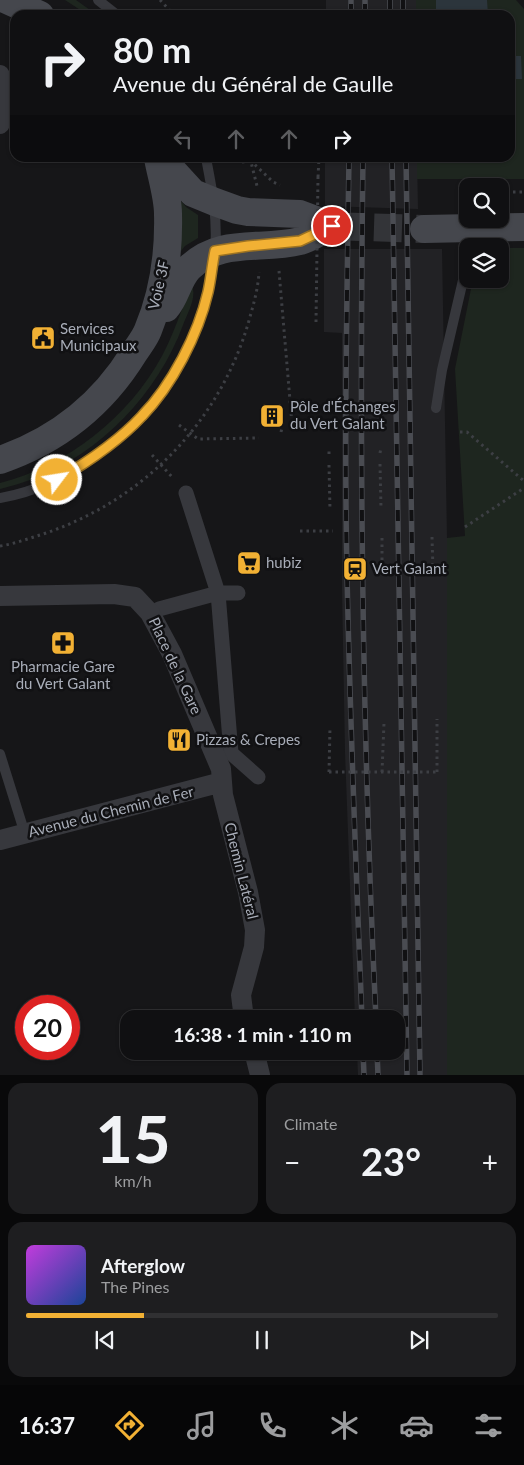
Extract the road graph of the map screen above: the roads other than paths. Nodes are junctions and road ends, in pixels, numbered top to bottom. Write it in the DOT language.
graph roads {
  1 [pos="7,0"];
  2 [pos="98,0"];
  3 [pos="29,10"];
  4 [pos="111,10"];
  5 [pos="0,76"];
  6 [pos="0,124"];
  7 [pos="160,162"];
  8 [pos="163,162"];
  9 [pos="207,162"];
  10 [pos="215,202"];
  11 [pos="524,227"];
  12 [pos="424,229"];
  13 [pos="470,237"];
  14 [pos="215,251"];
  15 [pos="461,288"];
  16 [pos="148,331"];
  17 [pos="436,408"];
  18 [pos="0,460"];
  19 [pos="186,493"];
  20 [pos="0,498"];
  21 [pos="218,593"];
  22 [pos="238,593"];
  23 [pos="0,596"];
  24 [pos="159,609"];
  25 [pos="0,754"];
  26 [pos="258,778"];
  27 [pos="222,782"];
  28 [pos="25,834"];
  29 [pos="0,840"];
  30 [pos="243,1010"];
  31 [pos="256,1060"];
  32 [pos="260,1075"];
  1 -- 3 [label="main road"];
  2 -- 4 [label="lane"];
  5 -- 6 [label="street"];
  7 -- 16 [label="main road, Voie 3F"];
  8 -- 10 [label="main road"];
  9 -- 10 [label="lane"];
  10 -- 14 [label="lane"];
  10 -- 14 [label="main road"];
  11 -- 13 [label="main road"];
  12 -- 13 [label="main road"];
  14 -- 16 [label="main road"];
  14 -- 20 [label="lane"];
  15 -- 17 [label="lane"];
  16 -- 18 [label="main road, Voie 3F"];
  19 -- 21 [label="street"];
  21 -- 22 [label="street"];
  21 -- 24 [label="street"];
  21 -- 26 [label="street"];
  23 -- 27 [label="street, Place de la Gare"];
  25 -- 28 [label="lane"];
  27 -- 28 [label="street, Avenue du Chemin de Fer"];
  27 -- 30 [label="street, Chemin Latéral"];
  28 -- 29 [label="street, Avenue du Chemin de Fer"];
  31 -- 32 [label="street"];
}
